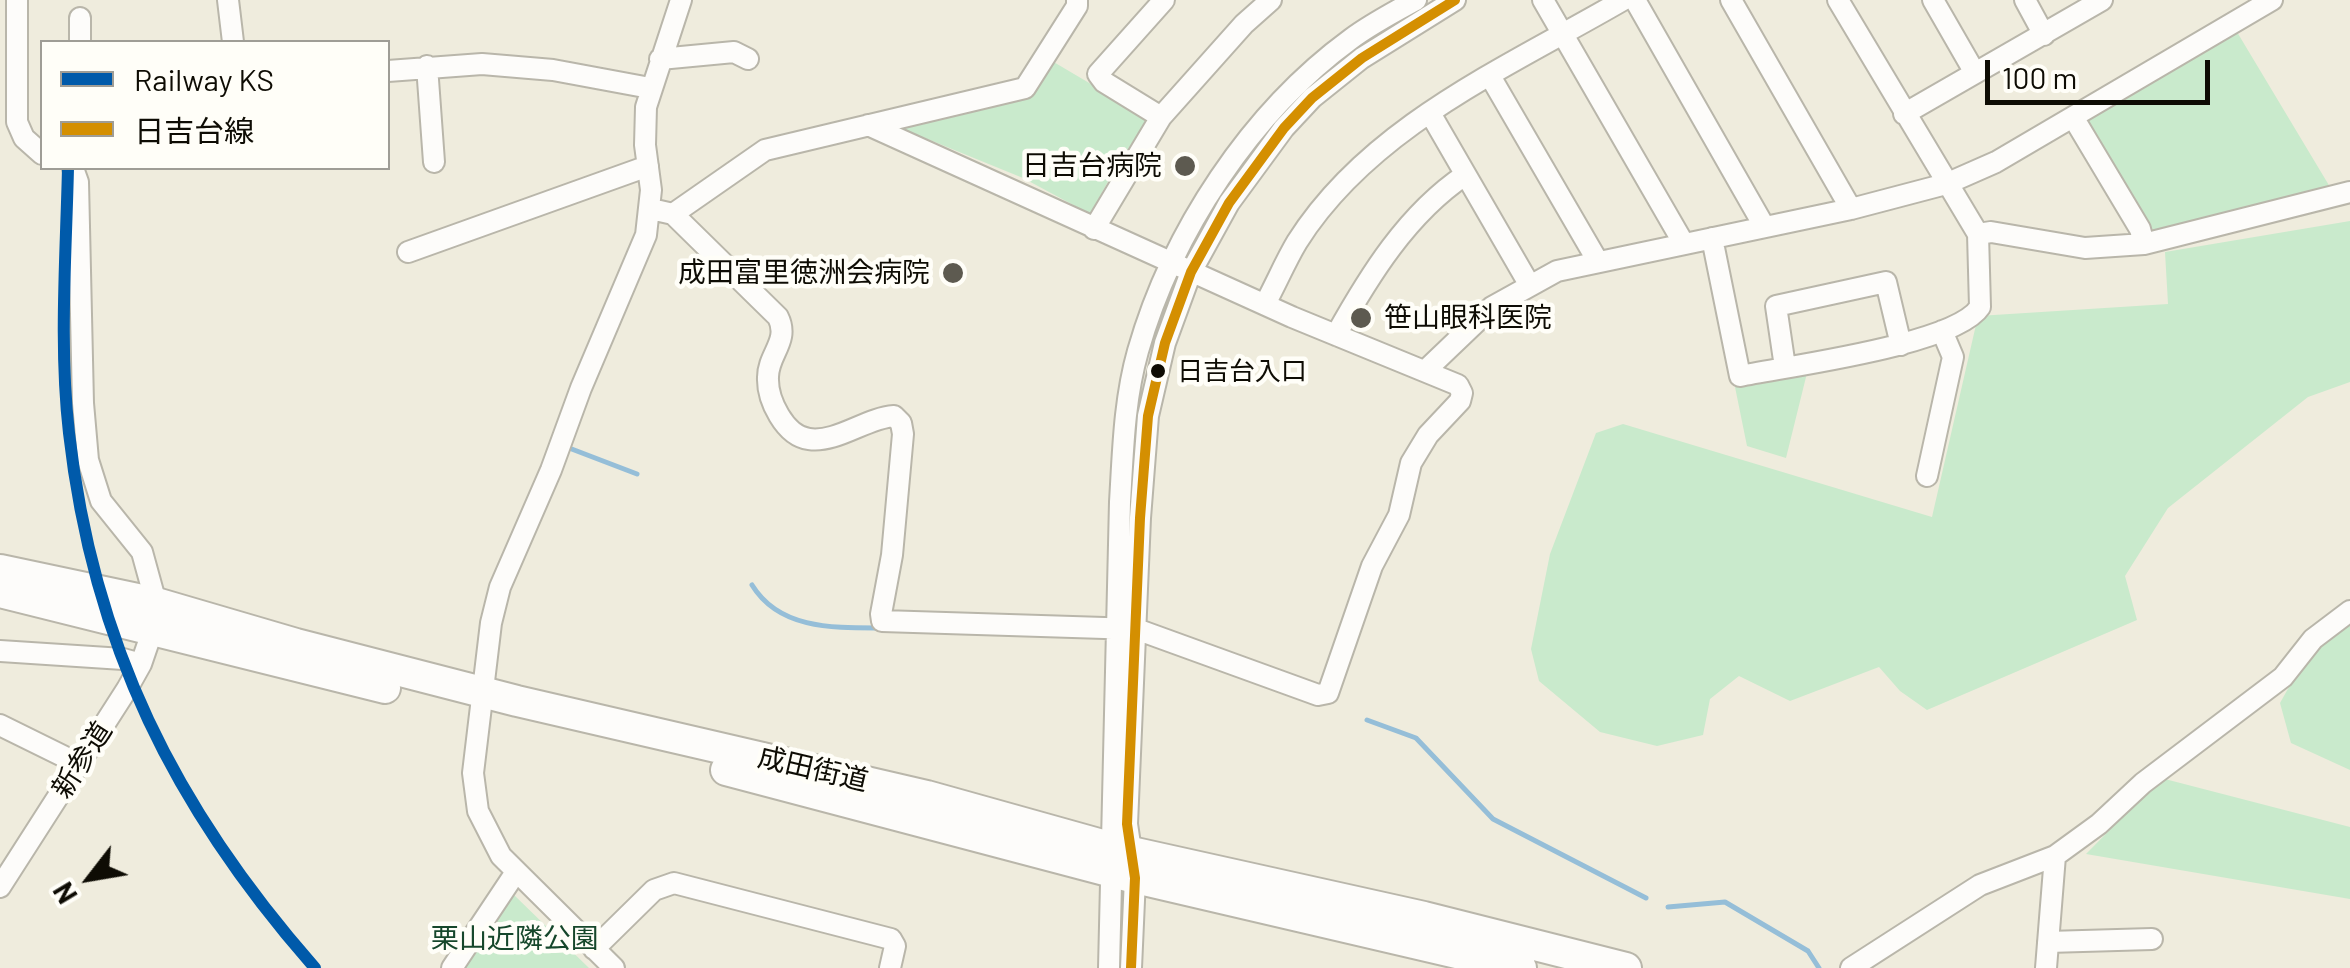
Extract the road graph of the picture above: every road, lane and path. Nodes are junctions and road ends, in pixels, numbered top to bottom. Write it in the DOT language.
graph roads {
  1 [pos="17,0"];
  2 [pos="228,0"];
  3 [pos="681,0"];
  4 [pos="1077,0"];
  5 [pos="1164,0"];
  6 [pos="1271,0"];
  7 [pos="1416,0"];
  8 [pos="1455,0"];
  9 [pos="1543,0"];
  10 [pos="1622,0"];
  11 [pos="1636,0"];
  12 [pos="1731,0"];
  13 [pos="1838,0"];
  14 [pos="1934,0"];
  15 [pos="2025,0"];
  16 [pos="2102,0"];
  17 [pos="2272,0"];
  18 [pos="80,18"];
  19 [pos="1563,34"];
  20 [pos="2044,35"];
  21 [pos="80,40"];
  22 [pos="233,40"];
  23 [pos="660,59"];
  24 [pos="748,59"];
  25 [pos="427,66"];
  26 [pos="390,71"];
  27 [pos="1975,74"];
  28 [pos="1490,76"];
  29 [pos="650,88"];
  30 [pos="1430,113"];
  31 [pos="1904,114"];
  32 [pos="2073,117"];
  33 [pos="1161,118"];
  34 [pos="868,124"];
  35 [pos="40,152"];
  36 [pos="434,162"];
  37 [pos="648,166"];
  38 [pos="74,170"];
  39 [pos="1464,175"];
  40 [pos="1946,184"];
  41 [pos="2350,192"];
  42 [pos="651,209"];
  43 [pos="1851,209"];
  44 [pos="673,214"];
  45 [pos="1764,226"];
  46 [pos="1094,229"];
  47 [pos="1978,234"];
  48 [pos="1712,238"];
  49 [pos="1684,244"];
  50 [pos="2144,244"];
  51 [pos="408,252"];
  52 [pos="1597,260"];
  53 [pos="1182,267"];
  54 [pos="1529,284"];
  55 [pos="1265,304"];
  56 [pos="1942,331"];
  57 [pos="1336,335"];
  58 [pos="1901,345"];
  59 [pos="1785,367"];
  60 [pos="1426,371"];
  61 [pos="1927,476"];
  62 [pos="0,570"];
  63 [pos="0,592"];
  64 [pos="2350,612"];
  65 [pos="154,616"];
  66 [pos="1127,628"];
  67 [pos="0,651"];
  68 [pos="141,664"];
  69 [pos="484,702"];
  70 [pos="0,725"];
  71 [pos="80,764"];
  72 [pos="2055,856"];
  73 [pos="1124,862"];
  74 [pos="516,872"];
  75 [pos="0,887"];
  76 [pos="2152,939"];
  77 [pos="2048,942"];
  78 [pos="594,949"];
  79 [pos="452,968"];
  80 [pos="614,968"];
  81 [pos="890,968"];
  82 [pos="1109,968"];
  83 [pos="1131,968"];
  84 [pos="1522,968"];
  85 [pos="1625,968"];
  86 [pos="1851,968"];
  87 [pos="2046,968"];
  1 -- 35 [label="street"];
  2 -- 22 [label="street"];
  3 -- 23 [label="street"];
  4 -- 34 [label="street"];
  5 -- 33 [label="street"];
  6 -- 33 [label="street"];
  7 -- 53 [label="street"];
  8 -- 53 [label="street"];
  9 -- 19 [label="street"];
  10 -- 19 [label="street"];
  11 -- 45 [label="street"];
  12 -- 43 [label="street"];
  13 -- 31 [label="street"];
  14 -- 27 [label="street"];
  15 -- 20 [label="street"];
  16 -- 20 [label="street"];
  17 -- 32 [label="street"];
  18 -- 21 [label="street"];
  19 -- 28 [label="street"];
  19 -- 49 [label="street"];
  20 -- 27 [label="street"];
  23 -- 24 [label="street"];
  23 -- 29 [label="street"];
  25 -- 26 [label="street"];
  25 -- 29 [label="street"];
  25 -- 36 [label="street"];
  27 -- 31 [label="street"];
  28 -- 30 [label="street"];
  28 -- 52 [label="street"];
  29 -- 37 [label="street"];
  30 -- 39 [label="street"];
  30 -- 55 [label="street"];
  31 -- 40 [label="street"];
  32 -- 40 [label="street"];
  32 -- 50 [label="street"];
  33 -- 46 [label="street"];
  34 -- 44 [label="street"];
  34 -- 46 [label="street"];
  37 -- 42 [label="street"];
  37 -- 51 [label="street"];
  38 -- 65 [label="street"];
  39 -- 54 [label="street"];
  39 -- 57 [label="street"];
  40 -- 43 [label="street"];
  40 -- 47 [label="street"];
  41 -- 50 [label="street"];
  42 -- 44 [label="street"];
  42 -- 69 [label="street"];
  43 -- 45 [label="street"];
  44 -- 66 [label="street"];
  45 -- 48 [label="street"];
  46 -- 53 [label="street"];
  47 -- 50 [label="street"];
  47 -- 56 [label="street"];
  48 -- 49 [label="street"];
  48 -- 59 [label="street"];
  49 -- 52 [label="street"];
  52 -- 54 [label="street"];
  53 -- 55 [label="street"];
  53 -- 66 [label="street"];
  54 -- 60 [label="street"];
  55 -- 57 [label="street"];
  56 -- 58 [label="street"];
  56 -- 61 [label="street"];
  57 -- 60 [label="street"];
  58 -- 59 [label="street"];
  58 -- 59 [label="street"];
  60 -- 66 [label="street"];
  62 -- 65 [label="highway, 成田街道"];
  63 -- 65 [label="highway, 成田街道"];
  64 -- 72 [label="street"];
  65 -- 68 [label="street, 新参道"];
  65 -- 69 [label="highway, 成田街道"];
  66 -- 73 [label="street"];
  67 -- 68 [label="street"];
  68 -- 71 [label="street, 新参道"];
  69 -- 73 [label="highway, 成田街道"];
  69 -- 74 [label="street"];
  70 -- 71 [label="street"];
  71 -- 75 [label="street, 新参道"];
  72 -- 77 [label="street"];
  72 -- 86 [label="street"];
  73 -- 82 [label="street"];
  73 -- 83 [label="street"];
  73 -- 84 [label="highway, 成田街道"];
  73 -- 85 [label="highway, 成田街道"];
  74 -- 78 [label="street"];
  74 -- 79 [label="street"];
  76 -- 77 [label="street"];
  77 -- 87 [label="street"];
  78 -- 80 [label="street"];
  78 -- 81 [label="street"];
}
